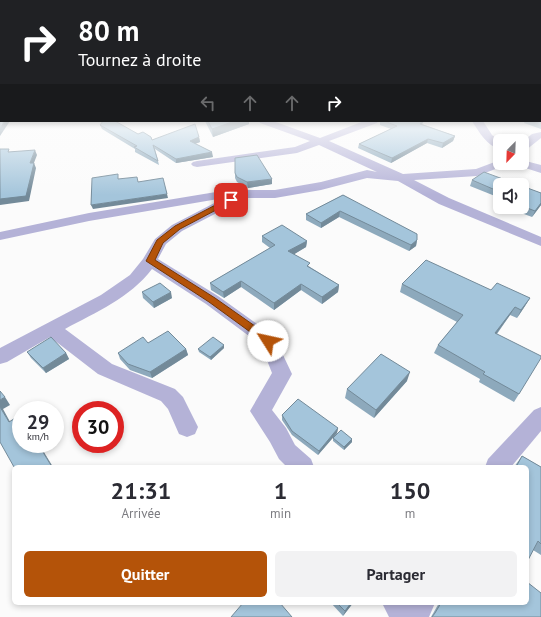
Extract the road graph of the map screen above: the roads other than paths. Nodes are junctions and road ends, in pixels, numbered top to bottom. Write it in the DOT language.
graph roads {
  1 [pos="310,138"];
  2 [pos="328,138"];
  3 [pos="319,141"];
  4 [pos="197,164"];
  5 [pos="493,166"];
  6 [pos="529,166"];
  7 [pos="541,169"];
  8 [pos="401,178"];
  9 [pos="244,193"];
  10 [pos="0,236"];
  11 [pos="541,242"];
  12 [pos="150,261"];
  13 [pos="51,328"];
  14 [pos="0,357"];
  15 [pos="541,416"];
  16 [pos="186,427"];
  17 [pos="301,465"];
  18 [pos="498,465"];
  19 [pos="398,605"];
  20 [pos="420,605"];
  21 [pos="407,617"];
  22 [pos="414,617"];
  1 -- 3 [label="street"];
  2 -- 3 [label="street"];
  3 -- 4 [label="street"];
  3 -- 8 [label="street"];
  5 -- 8 [label="street"];
  6 -- 7 [label="street"];
  8 -- 9 [label="street"];
  8 -- 11 [label="street"];
  9 -- 10 [label="street"];
  9 -- 12 [label="street"];
  12 -- 13 [label="street"];
  12 -- 17 [label="street"];
  13 -- 14 [label="street"];
  13 -- 16 [label="street"];
  15 -- 18 [label="street"];
  19 -- 21 [label="street"];
  20 -- 22 [label="street"];
}
